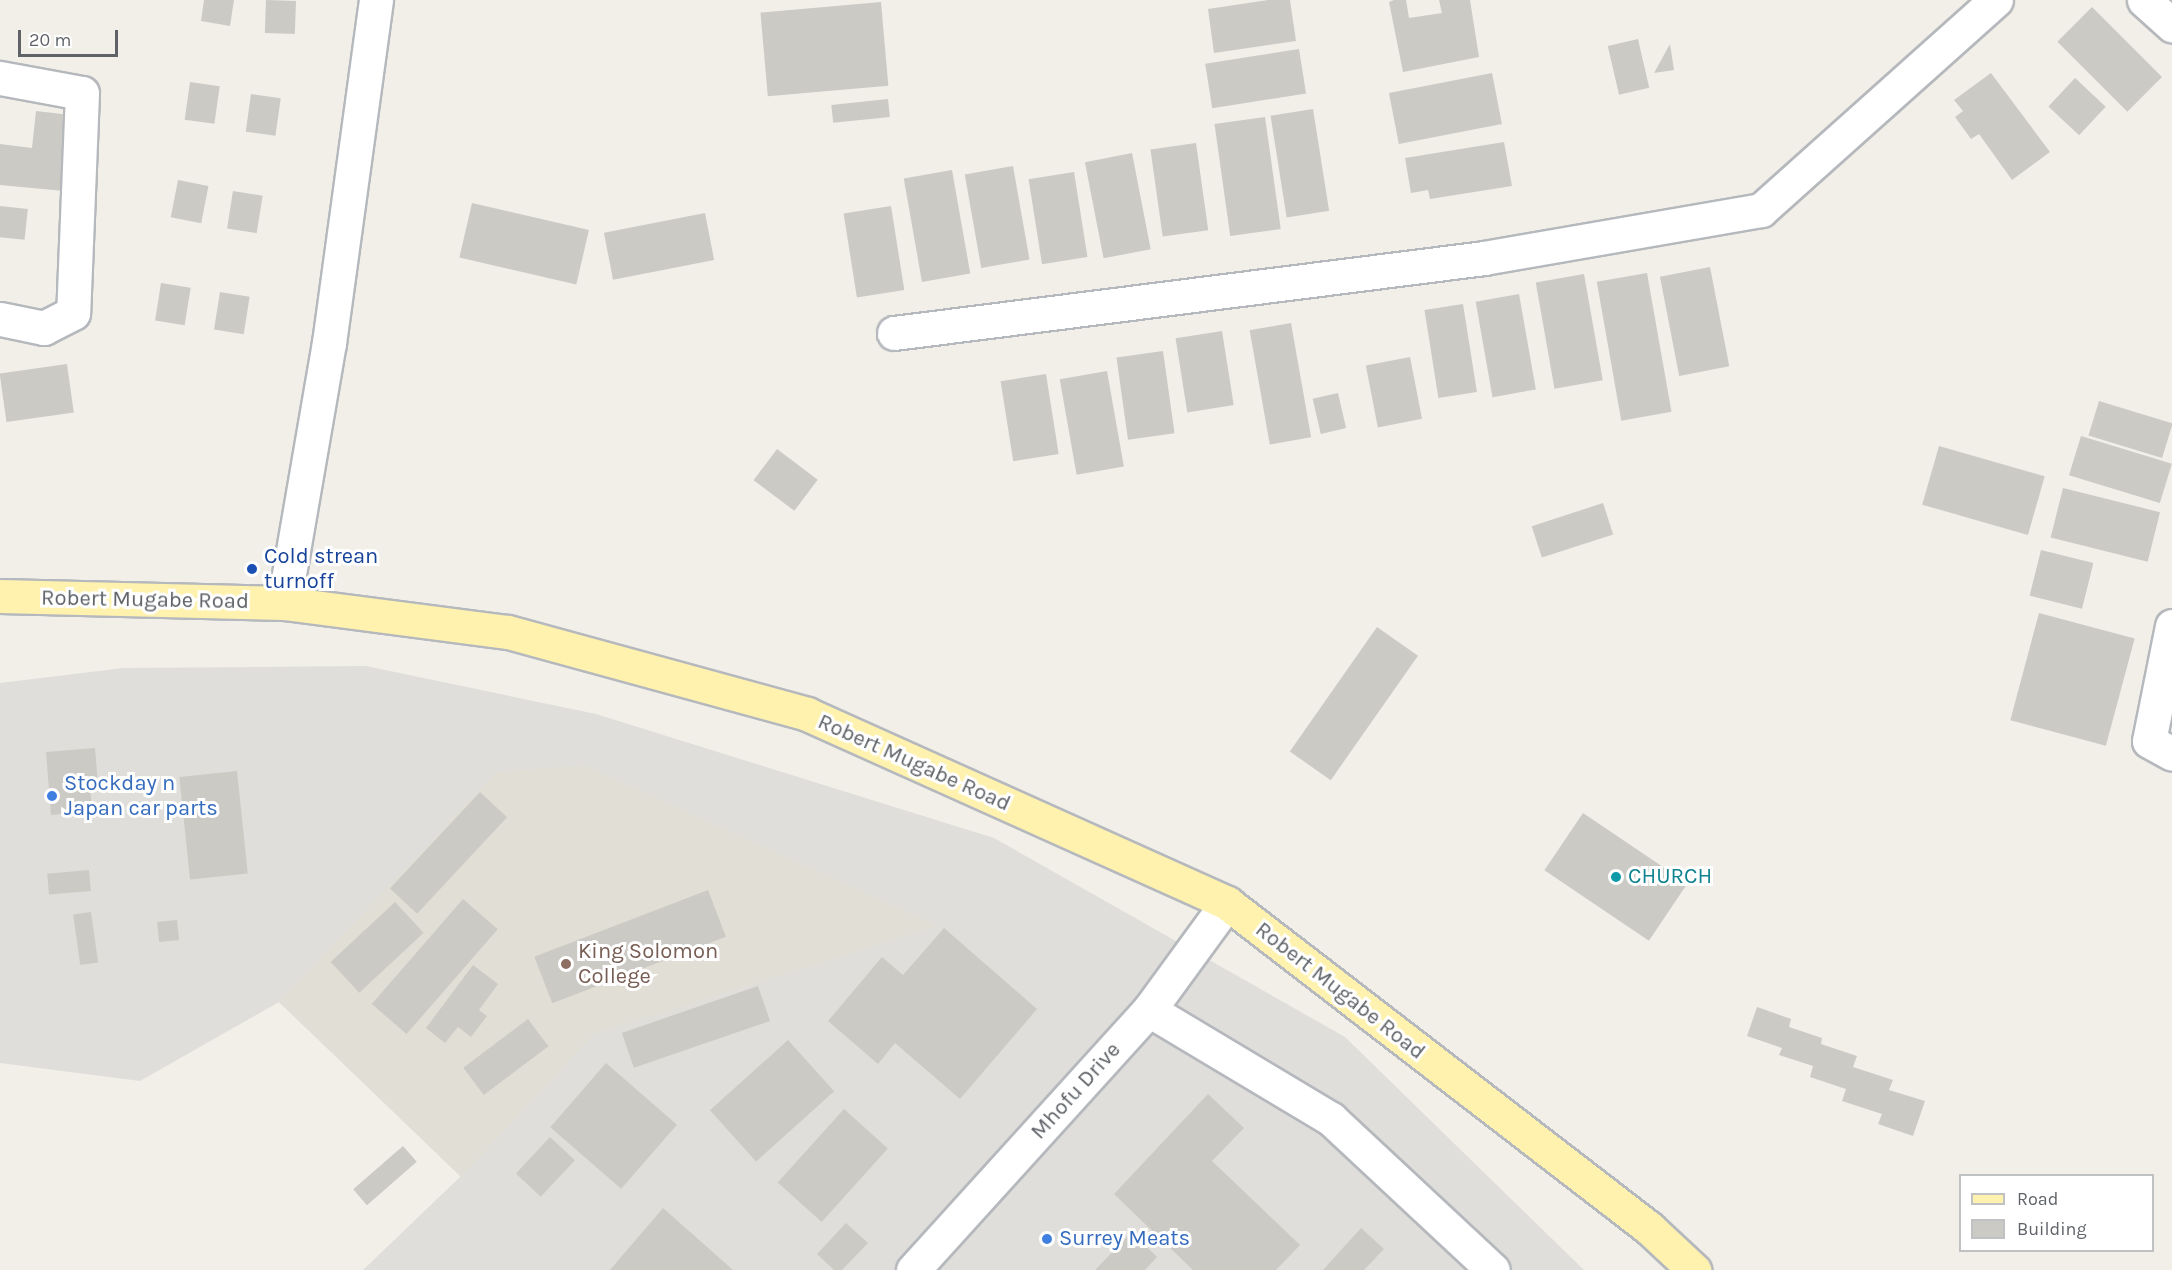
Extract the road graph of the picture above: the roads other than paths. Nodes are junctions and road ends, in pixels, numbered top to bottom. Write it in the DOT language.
graph roads {
  1 [pos="376,0"];
  2 [pos="1996,0"];
  3 [pos="2144,0"];
  4 [pos="2172,25"];
  5 [pos="0,78"];
  6 [pos="0,320"];
  7 [pos="894,333"];
  8 [pos="0,596"];
  9 [pos="284,603"];
  10 [pos="2172,626"];
  11 [pos="2172,753"];
  12 [pos="1227,903"];
  13 [pos="1149,1010"];
  14 [pos="913,1270"];
  15 [pos="1493,1270"];
  16 [pos="1694,1270"];
  1 -- 9 [label="street"];
  2 -- 7 [label="street"];
  3 -- 4 [label="street"];
  5 -- 6 [label="street"];
  8 -- 9 [label="main road, Robert Mugabe Road"];
  9 -- 12 [label="main road, Robert Mugabe Road"];
  10 -- 11 [label="street"];
  12 -- 13 [label="street, Mhofu Drive"];
  12 -- 16 [label="main road, Robert Mugabe Road"];
  13 -- 14 [label="street, Mhofu Drive"];
  13 -- 15 [label="street"];
}
